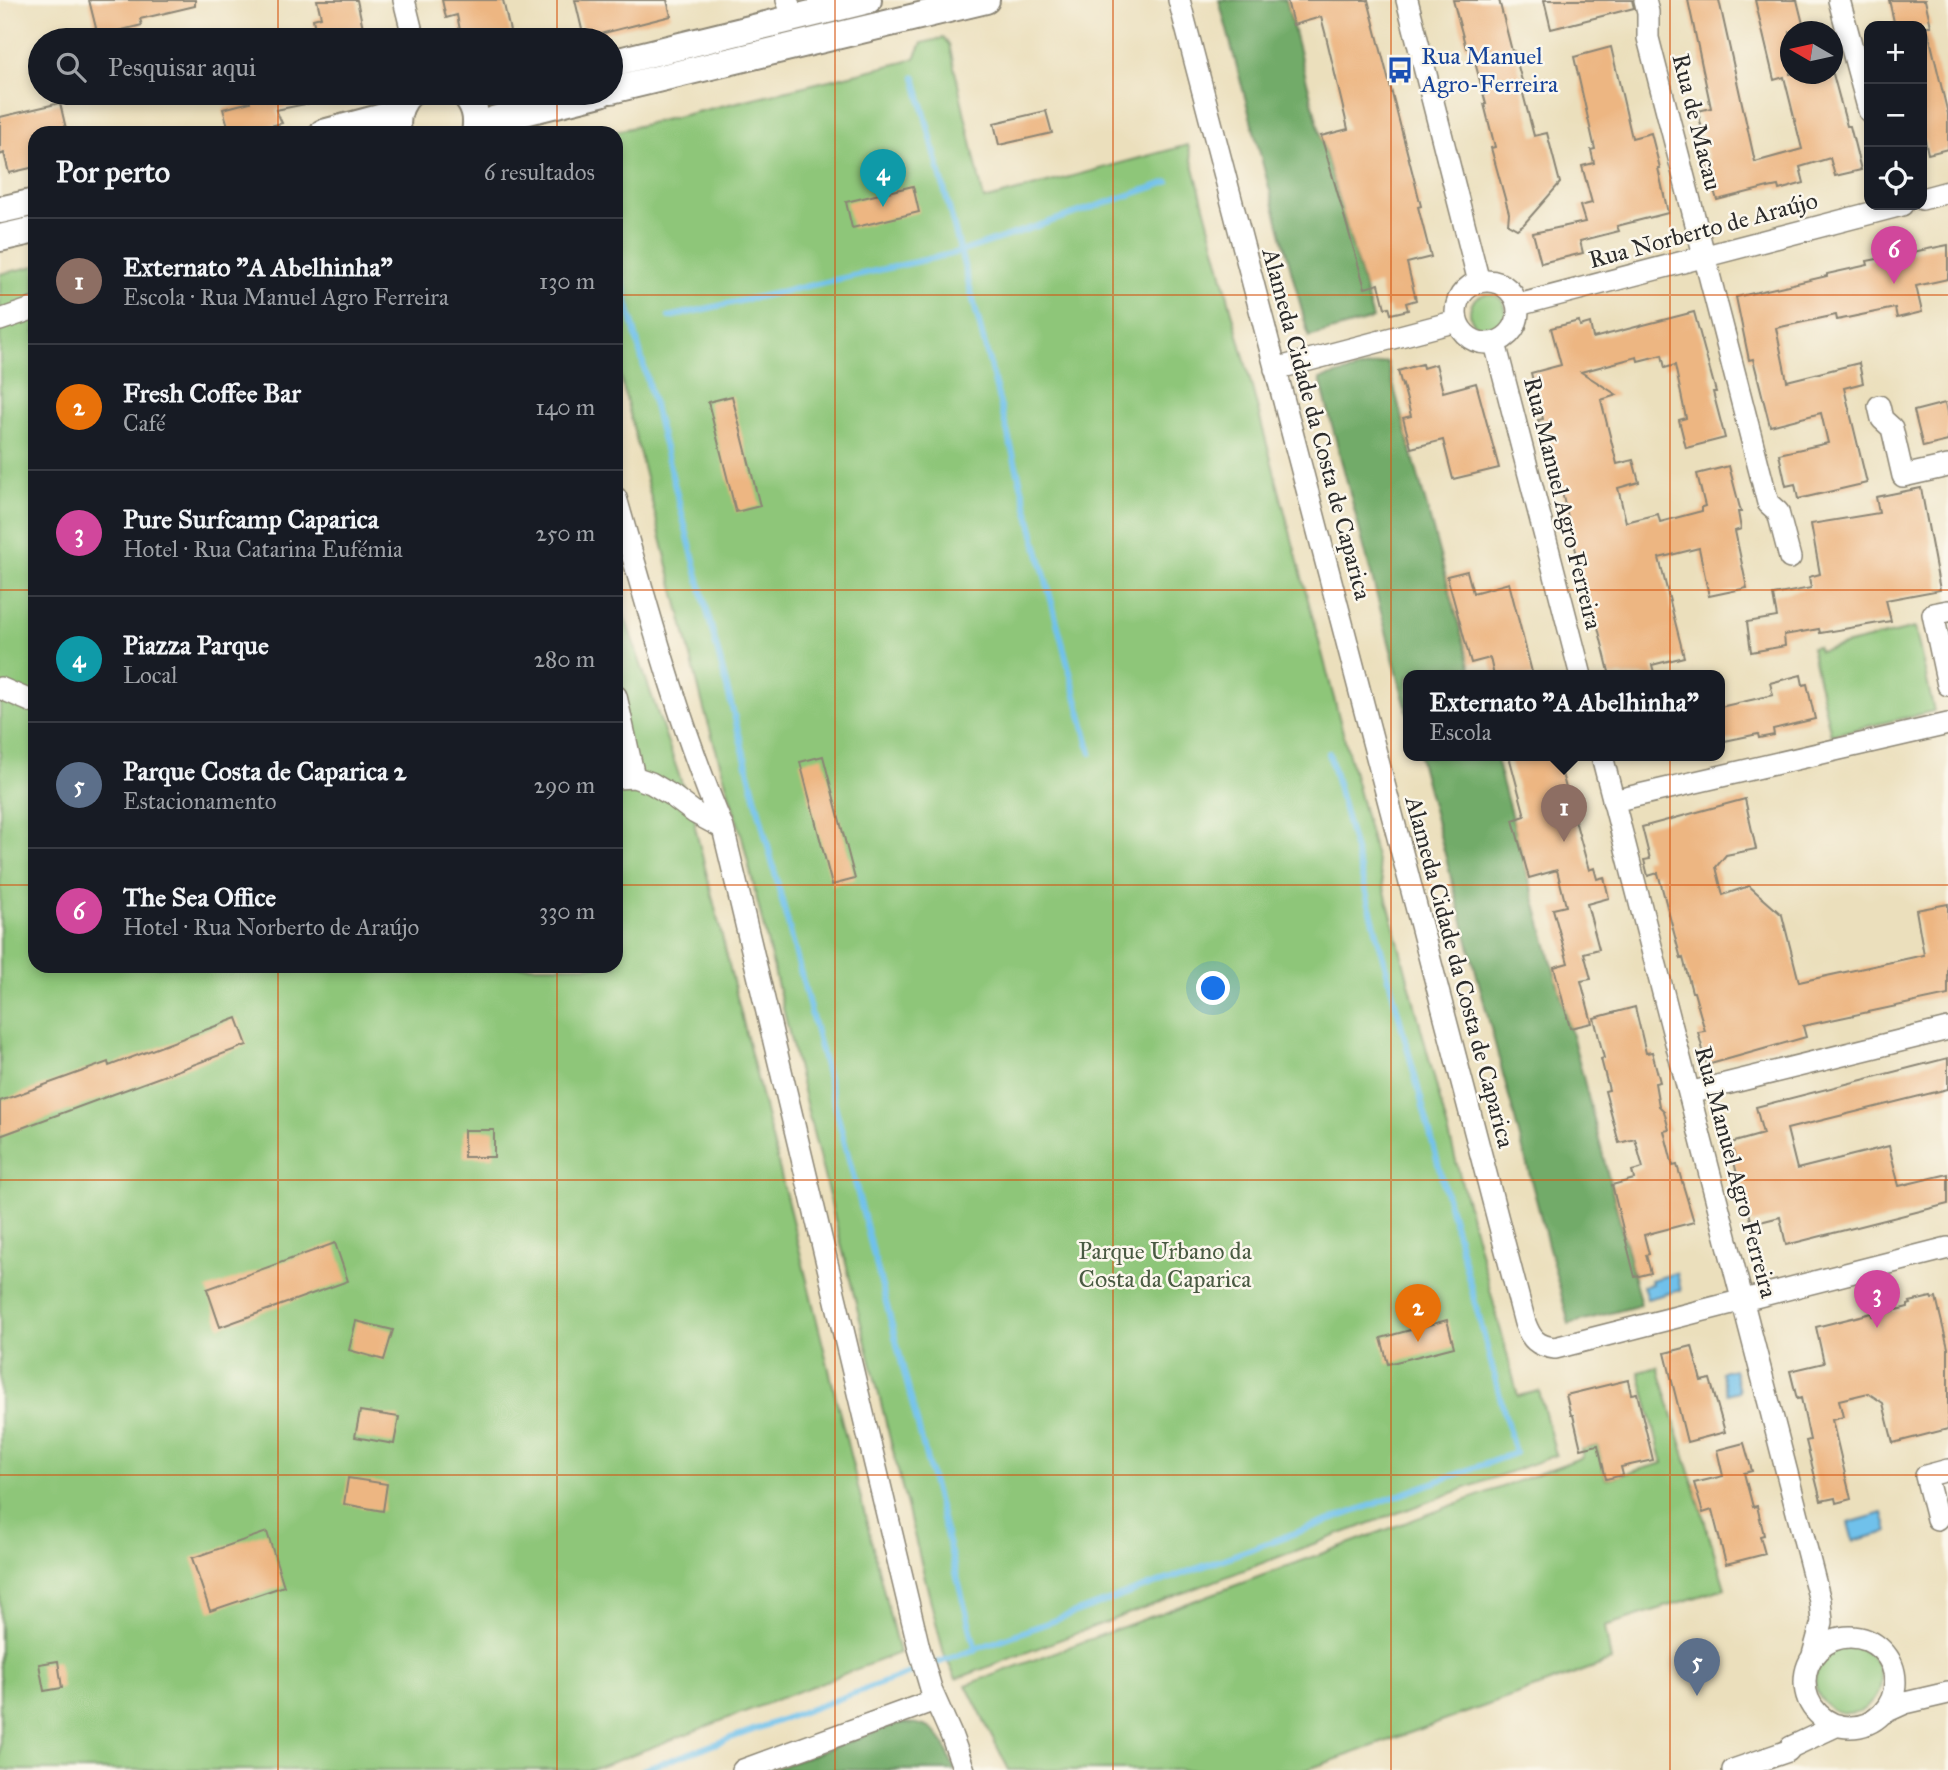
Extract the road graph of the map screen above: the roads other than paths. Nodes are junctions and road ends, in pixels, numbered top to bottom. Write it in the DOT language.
graph roads {
  1 [pos="404,0"];
  2 [pos="868,0"];
  3 [pos="986,0"];
  4 [pos="1179,0"];
  5 [pos="1407,0"];
  6 [pos="1646,0"];
  7 [pos="1839,0"];
  8 [pos="790,9"];
  9 [pos="411,28"];
  10 [pos="623,59"];
  11 [pos="623,87"];
  12 [pos="1864,92"];
  13 [pos="472,105"];
  14 [pos="553,105"];
  15 [pos="402,113"];
  16 [pos="351,126"];
  17 [pos="476,126"];
  18 [pos="485,126"];
  19 [pos="1948,192"];
  20 [pos="1927,198"];
  21 [pos="28,204"];
  22 [pos="0,210"];
  23 [pos="1878,210"];
  24 [pos="28,232"];
  25 [pos="0,238"];
  26 [pos="1704,257"];
  27 [pos="1479,282"];
  28 [pos="1518,305"];
  29 [pos="28,310"];
  30 [pos="0,320"];
  31 [pos="1457,321"];
  32 [pos="1495,343"];
  33 [pos="1275,369"];
  34 [pos="1879,406"];
  35 [pos="1948,466"];
  36 [pos="623,522"];
  37 [pos="1790,558"];
  38 [pos="1940,612"];
  39 [pos="1579,670"];
  40 [pos="1948,685"];
  41 [pos="0,688"];
  42 [pos="28,700"];
  43 [pos="1948,724"];
  44 [pos="623,759"];
  45 [pos="1603,761"];
  46 [pos="625,777"];
  47 [pos="1613,801"];
  48 [pos="723,828"];
  49 [pos="1948,1029"];
  50 [pos="1689,1093"];
  51 [pos="1948,1248"];
  52 [pos="1742,1300"];
  53 [pos="1948,1470"];
  54 [pos="1937,1519"];
  55 [pos="1820,1601"];
  56 [pos="1864,1640"];
  57 [pos="1814,1655"];
  58 [pos="1892,1666"];
  59 [pos="1942,1695"];
  60 [pos="934,1696"];
  61 [pos="1809,1702"];
  62 [pos="1883,1713"];
  63 [pos="1838,1725"];
  64 [pos="1791,1747"];
  65 [pos="743,1770"];
  66 [pos="964,1770"];
  67 [pos="1733,1770"];
  1 -- 9 [label="street"];
  2 -- 8 [label="main road"];
  3 -- 11 [label="main road"];
  4 -- 33 [label="street, Alameda Cidade da Costa de Caparica"];
  5 -- 27 [label="street"];
  6 -- 26 [label="street, Rua de Macau"];
  7 -- 12 [label="street"];
  8 -- 10 [label="main road"];
  13 -- 17 [label="main road"];
  14 -- 18 [label="main road"];
  15 -- 16 [label="main road"];
  19 -- 20 [label="street"];
  21 -- 22 [label="main road"];
  23 -- 26 [label="street, Rua Norberto de Araújo"];
  24 -- 25 [label="main road"];
  26 -- 28 [label="street, Rua Norberto de Araújo"];
  26 -- 37 [label="street, Rua de Macau"];
  27 -- 28 [label="street"];
  27 -- 31 [label="street"];
  28 -- 32 [label="street"];
  29 -- 30 [label="street"];
  31 -- 32 [label="street"];
  31 -- 33 [label="street"];
  32 -- 39 [label="street, Rua Manuel Agro Ferreira"];
  33 -- 52 [label="street, Alameda Cidade da Costa de Caparica"];
  34 -- 35 [label="street"];
  36 -- 48 [label="street"];
  38 -- 40 [label="street"];
  41 -- 42 [label="street"];
  43 -- 47 [label="street"];
  44 -- 46 [label="street"];
  45 -- 47 [label="street, Rua Manuel Agro Ferreira"];
  46 -- 48 [label="street"];
  47 -- 50 [label="street, Rua Manuel Agro Ferreira"];
  48 -- 60 [label="street"];
  49 -- 50 [label="street"];
  50 -- 52 [label="street, Rua Manuel Agro Ferreira"];
  51 -- 52 [label="street"];
  52 -- 55 [label="street, Rua Manuel Agro Ferreira"];
  53 -- 54 [label="street"];
  55 -- 56 [label="street"];
  55 -- 57 [label="street, Rua Manuel Agro Ferreira"];
  56 -- 57 [label="street"];
  56 -- 58 [label="street"];
  57 -- 61 [label="street"];
  58 -- 59 [label="street"];
  58 -- 62 [label="street"];
  59 -- 62 [label="street"];
  60 -- 65 [label="street"];
  60 -- 66 [label="street"];
  61 -- 63 [label="street"];
  61 -- 64 [label="street"];
  62 -- 63 [label="street"];
  63 -- 64 [label="street"];
  64 -- 67 [label="street"];
}
